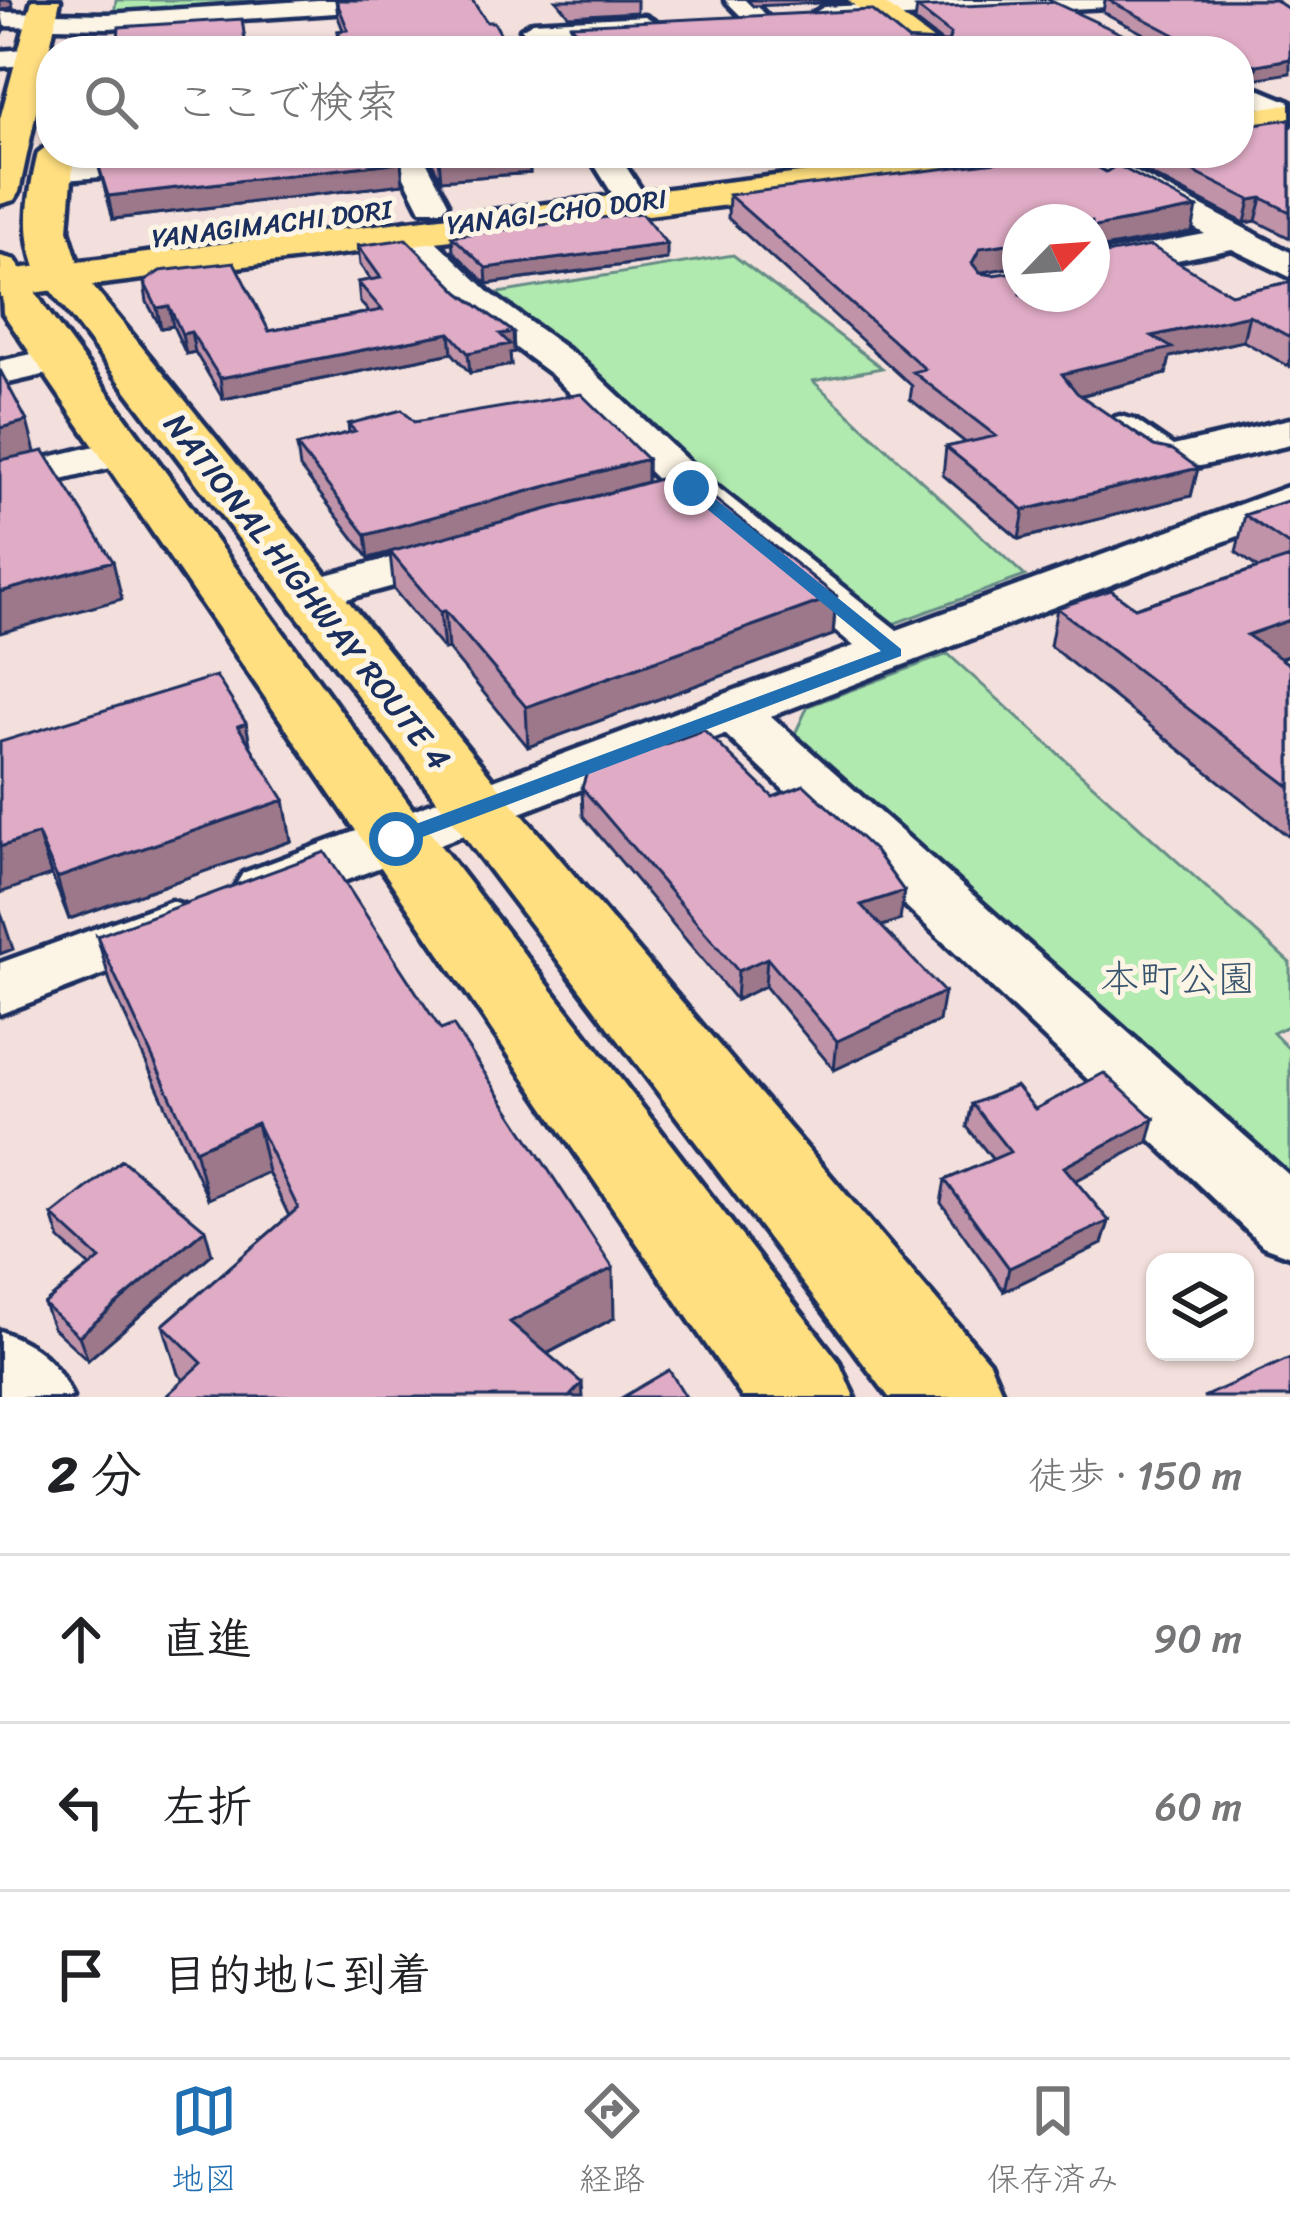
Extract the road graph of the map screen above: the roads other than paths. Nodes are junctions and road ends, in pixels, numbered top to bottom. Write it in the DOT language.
graph roads {
  1 [pos="7,0"];
  2 [pos="425,0"];
  3 [pos="1109,0"];
  4 [pos="984,3"];
  5 [pos="1056,3"];
  6 [pos="869,6"];
  7 [pos="44,10"];
  8 [pos="768,12"];
  9 [pos="0,19"];
  10 [pos="714,20"];
  11 [pos="671,22"];
  12 [pos="79,24"];
  13 [pos="1104,27"];
  14 [pos="532,30"];
  15 [pos="910,36"];
  16 [pos="28,57"];
  17 [pos="10,111"];
  18 [pos="6,149"];
  19 [pos="53,168"];
  20 [pos="410,168"];
  21 [pos="732,168"];
  22 [pos="792,168"];
  23 [pos="1105,168"];
  24 [pos="618,178"];
  25 [pos="0,193"];
  26 [pos="419,217"];
  27 [pos="1290,238"];
  28 [pos="1242,241"];
  29 [pos="1110,263"];
  30 [pos="1290,266"];
  31 [pos="19,270"];
  32 [pos="30,366"];
  33 [pos="1090,408"];
  34 [pos="1290,431"];
  35 [pos="124,452"];
  36 [pos="0,482"];
  37 [pos="1290,500"];
  38 [pos="517,537"];
  39 [pos="310,595"];
  40 [pos="894,652"];
  41 [pos="735,713"];
  42 [pos="478,808"];
  43 [pos="396,839"];
  44 [pos="0,989"];
  45 [pos="1290,1223"];
  46 [pos="0,1370"];
  47 [pos="30,1397"];
  48 [pos="802,1397"];
  49 [pos="952,1397"];
  1 -- 7 [label="street"];
  2 -- 12 [label="street"];
  3 -- 5 [label="street"];
  4 -- 5 [label="street"];
  4 -- 6 [label="street"];
  5 -- 13 [label="street"];
  6 -- 8 [label="street"];
  6 -- 15 [label="main road"];
  7 -- 9 [label="street"];
  7 -- 12 [label="street"];
  7 -- 16 [label="main road"];
  8 -- 10 [label="street"];
  11 -- 14 [label="street"];
  16 -- 17 [label="main road"];
  17 -- 18 [label="main road"];
  18 -- 25 [label="main road"];
  19 -- 31 [label="main road"];
  20 -- 26 [label="street"];
  21 -- 24 [label="main road"];
  22 -- 24 [label="main road, YANAGI-CHO DORI"];
  23 -- 28 [label="street"];
  24 -- 26 [label="main road, YANAGI-CHO DORI"];
  26 -- 31 [label="main road, YANAGI-CHO DORI"];
  26 -- 40 [label="street"];
  27 -- 28 [label="street"];
  28 -- 29 [label="street"];
  28 -- 30 [label="street"];
  31 -- 32 [label="main road, NATIONAL HIGHWAY ROUTE 4"];
  31 -- 39 [label="main road, NATIONAL HIGHWAY ROUTE 4"];
  32 -- 35 [label="main road, NATIONAL HIGHWAY ROUTE 4"];
  33 -- 34 [label="street"];
  35 -- 36 [label="street"];
  35 -- 43 [label="main road, NATIONAL HIGHWAY ROUTE 4"];
  37 -- 40 [label="street"];
  38 -- 39 [label="street"];
  39 -- 42 [label="main road, NATIONAL HIGHWAY ROUTE 4"];
  40 -- 41 [label="street"];
  41 -- 42 [label="street"];
  41 -- 45 [label="street"];
  42 -- 43 [label="street"];
  42 -- 49 [label="main road, NATIONAL HIGHWAY ROUTE 4"];
  43 -- 44 [label="street"];
  43 -- 48 [label="main road, NATIONAL HIGHWAY ROUTE 4"];
  46 -- 47 [label="street"];
}
